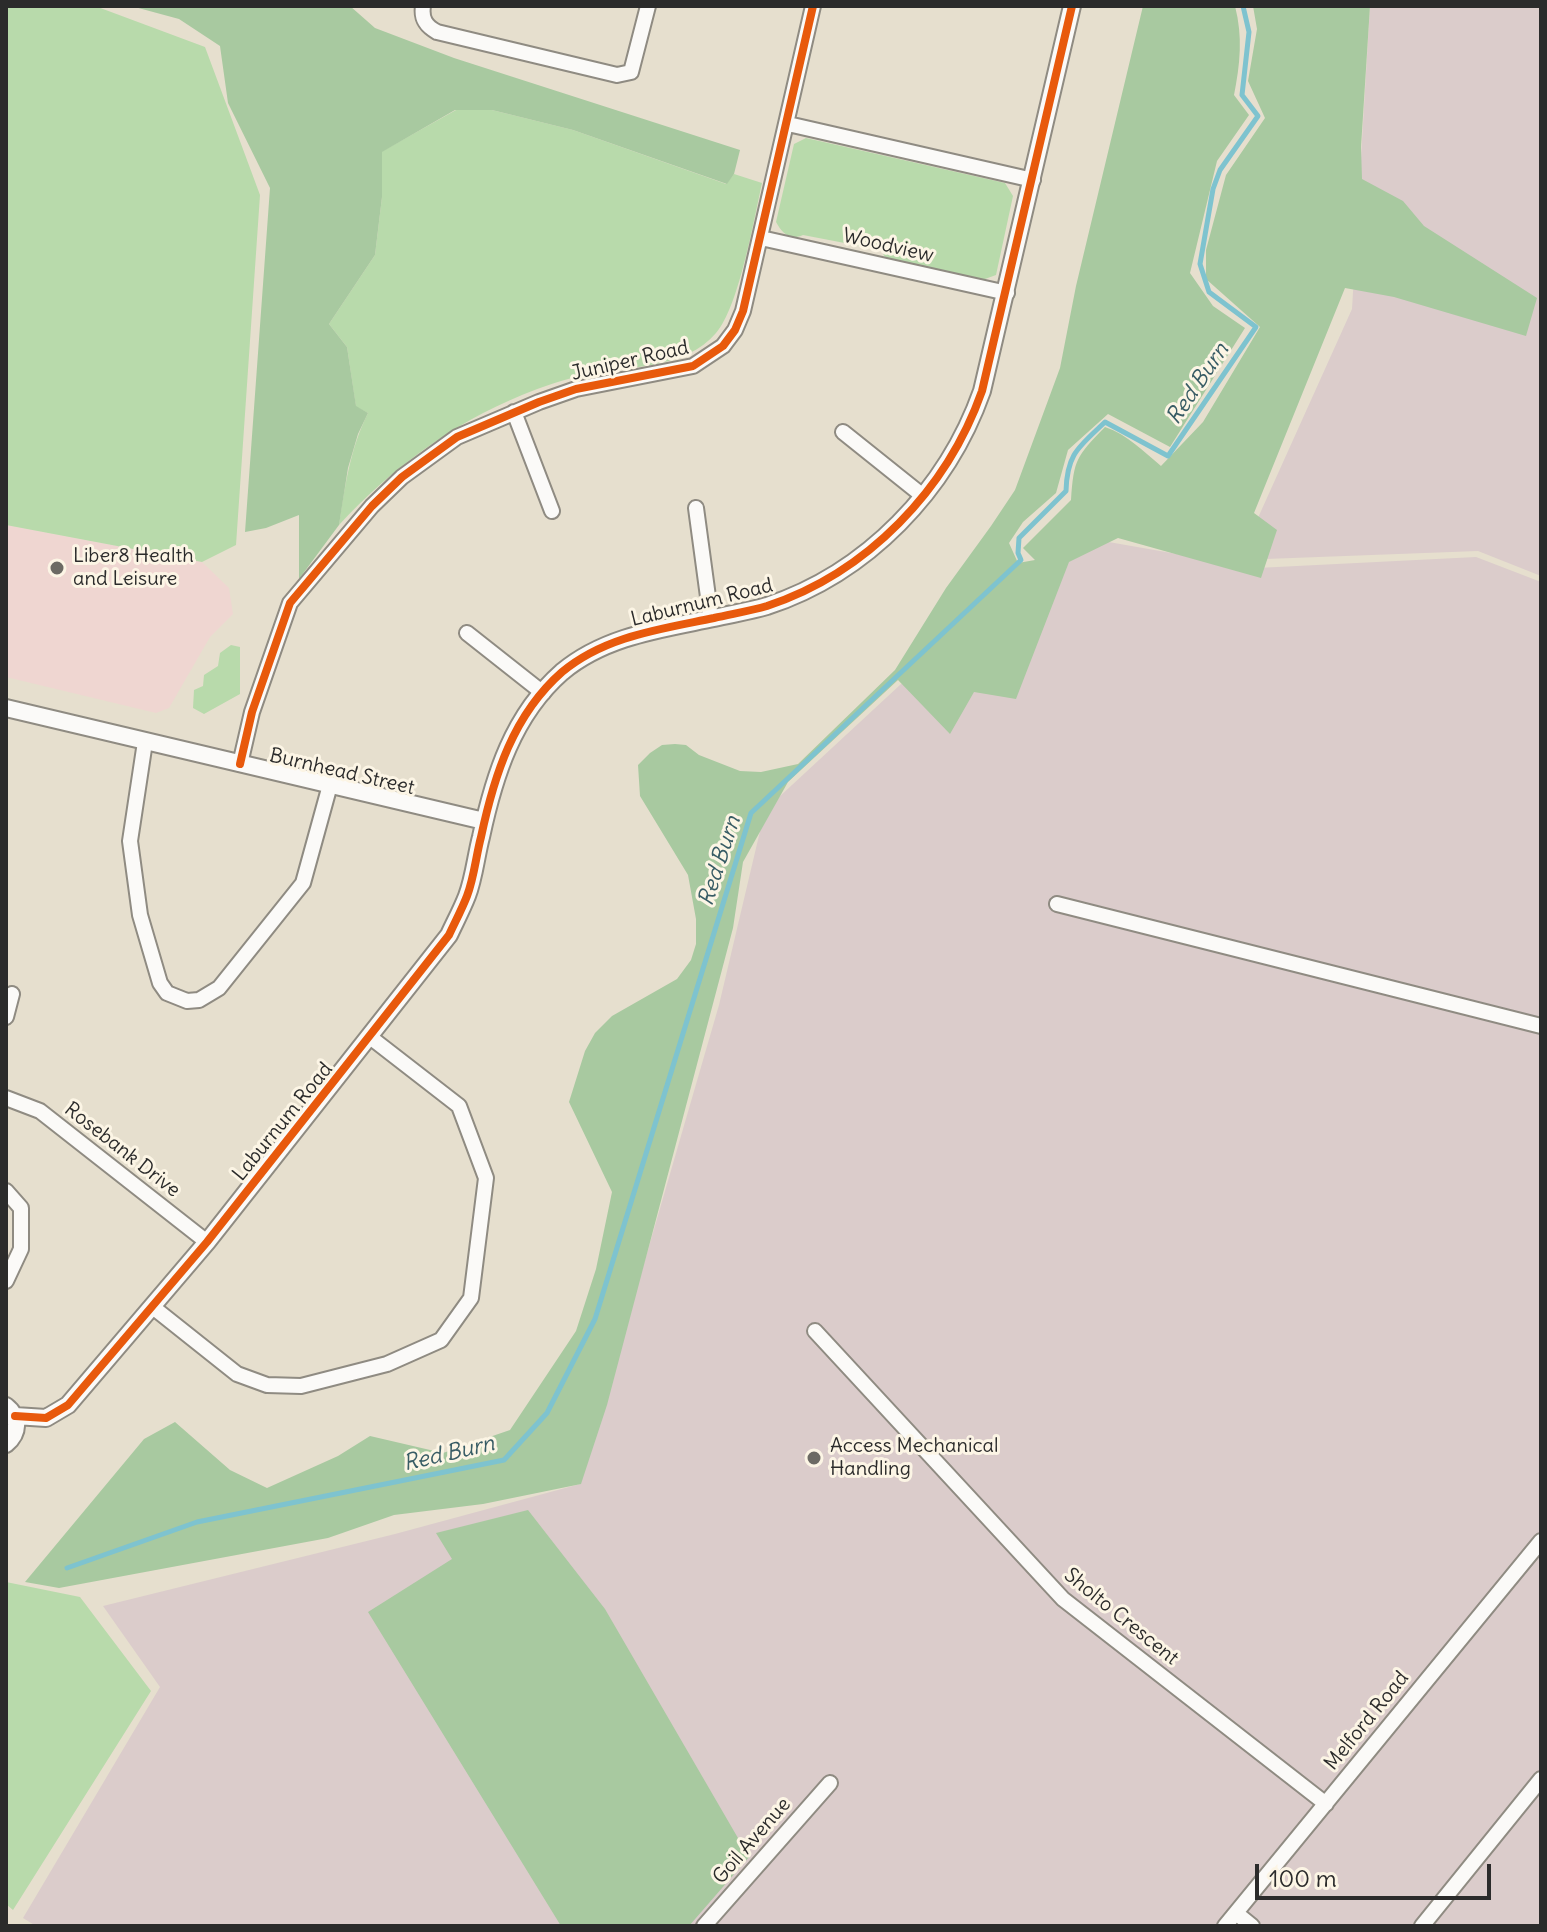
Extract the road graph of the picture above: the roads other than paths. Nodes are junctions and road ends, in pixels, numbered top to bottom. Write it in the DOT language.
graph roads {
  1 [pos="423,6"];
  2 [pos="648,6"];
  3 [pos="813,6"];
  4 [pos="1069,7"];
  5 [pos="788,124"];
  6 [pos="1033,180"];
  7 [pos="761,238"];
  8 [pos="1007,293"];
  9 [pos="514,412"];
  10 [pos="843,432"];
  11 [pos="923,496"];
  12 [pos="696,508"];
  13 [pos="552,511"];
  14 [pos="711,619"];
  15 [pos="467,633"];
  16 [pos="543,693"];
  17 [pos="6,708"];
  18 [pos="145,742"];
  19 [pos="240,764"];
  20 [pos="330,785"];
  21 [pos="484,821"];
  22 [pos="1057,904"];
  23 [pos="12,994"];
  24 [pos="6,1017"];
  25 [pos="1541,1026"];
  26 [pos="370,1037"];
  27 [pos="6,1098"];
  28 [pos="6,1191"];
  29 [pos="207,1242"];
  30 [pos="6,1281"];
  31 [pos="154,1308"];
  32 [pos="815,1331"];
  33 [pos="10,1411"];
  34 [pos="6,1444"];
  35 [pos="1541,1541"];
  36 [pos="1541,1779"];
  37 [pos="830,1783"];
  38 [pos="1326,1804"];
  39 [pos="1236,1913"];
  40 [pos="704,1926"];
  41 [pos="1225,1926"];
  42 [pos="1252,1926"];
  43 [pos="1422,1926"];
  1 -- 2 [label="street"];
  3 -- 5 [label="street, Juniper Road"];
  4 -- 6 [label="street, Laburnum Road"];
  5 -- 6 [label="street"];
  5 -- 7 [label="street, Juniper Road"];
  6 -- 8 [label="street, Laburnum Road"];
  7 -- 8 [label="street, Woodview"];
  7 -- 9 [label="street, Juniper Road"];
  8 -- 11 [label="street, Laburnum Road"];
  9 -- 13 [label="street"];
  9 -- 19 [label="street, Juniper Road"];
  10 -- 11 [label="street"];
  11 -- 14 [label="street, Laburnum Road"];
  12 -- 14 [label="street"];
  14 -- 16 [label="street, Laburnum Road"];
  15 -- 16 [label="street"];
  16 -- 21 [label="street, Laburnum Road"];
  17 -- 18 [label="street, Burnhead Street"];
  18 -- 19 [label="street, Burnhead Street"];
  18 -- 20 [label="street"];
  19 -- 20 [label="street, Burnhead Street"];
  20 -- 21 [label="street, Burnhead Street"];
  21 -- 26 [label="street, Laburnum Road"];
  22 -- 25 [label="street"];
  23 -- 24 [label="street"];
  26 -- 29 [label="street, Laburnum Road"];
  26 -- 31 [label="street"];
  27 -- 29 [label="street, Rosebank Drive"];
  28 -- 30 [label="street"];
  29 -- 31 [label="street, Laburnum Road"];
  31 -- 33 [label="street, Laburnum Road"];
  32 -- 38 [label="street, Sholto Crescent"];
  33 -- 34 [label="street, Laburnum Road"];
  35 -- 38 [label="street, Melford Road"];
  36 -- 43 [label="street"];
  37 -- 40 [label="street, Goil Avenue"];
  38 -- 39 [label="street, Melford Road"];
  39 -- 41 [label="street, Melford Road"];
  39 -- 42 [label="street"];
}
